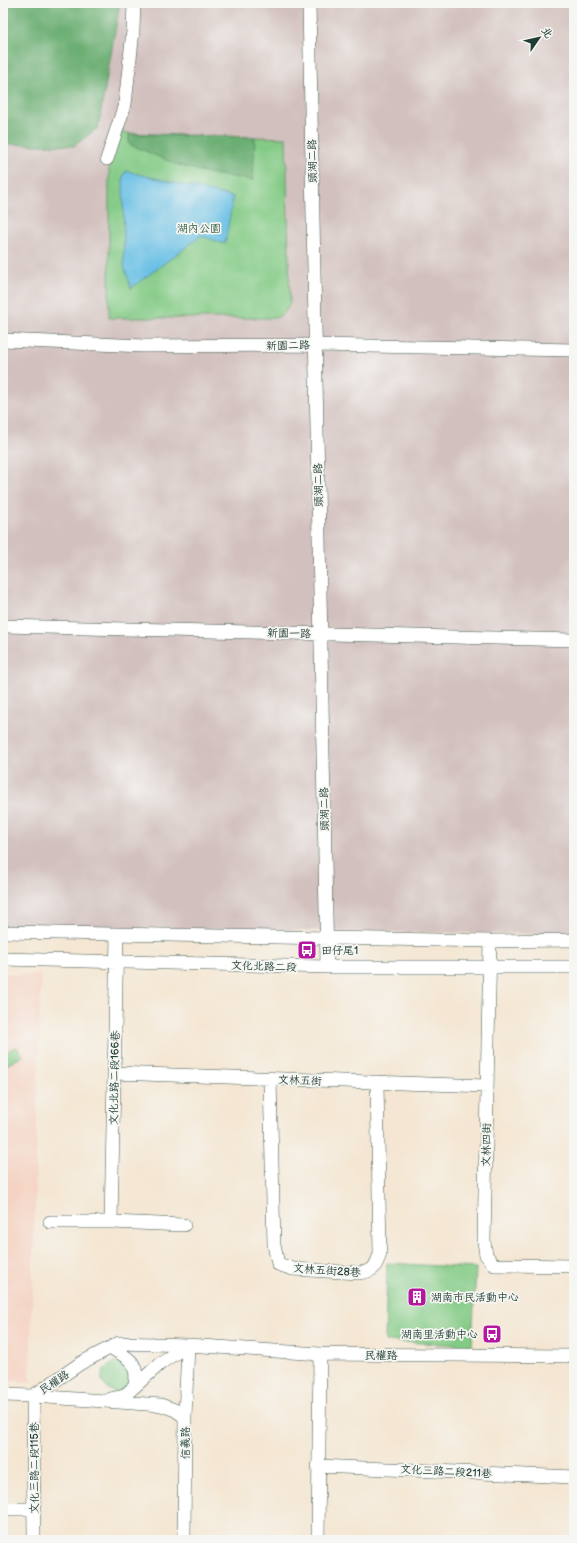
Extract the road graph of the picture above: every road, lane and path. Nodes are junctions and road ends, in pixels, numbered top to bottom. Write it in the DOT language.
graph roads {
  1 [pos="134,3"];
  2 [pos="309,3"];
  3 [pos="107,159"];
  4 [pos="3,340"];
  5 [pos="316,345"];
  6 [pos="574,350"];
  7 [pos="3,626"];
  8 [pos="322,633"];
  9 [pos="574,640"];
  10 [pos="3,932"];
  11 [pos="117,935"];
  12 [pos="326,938"];
  13 [pos="574,940"];
  14 [pos="490,941"];
  15 [pos="3,959"];
  16 [pos="116,961"];
  17 [pos="327,967"];
  18 [pos="574,967"];
  19 [pos="490,968"];
  20 [pos="114,1073"];
  21 [pos="270,1079"];
  22 [pos="378,1082"];
  23 [pos="487,1086"];
  24 [pos="50,1222"];
  25 [pos="111,1222"];
  26 [pos="184,1225"];
  27 [pos="574,1266"];
  28 [pos="188,1345"];
  29 [pos="110,1348"];
  30 [pos="320,1354"];
  31 [pos="574,1356"];
  32 [pos="135,1386"];
  33 [pos="3,1395"];
  34 [pos="33,1396"];
  35 [pos="100,1401"];
  36 [pos="185,1417"];
  37 [pos="318,1466"];
  38 [pos="574,1477"];
  39 [pos="3,1509"];
  40 [pos="34,1509"];
  41 [pos="34,1540"];
  42 [pos="184,1540"];
  43 [pos="318,1540"];
  1 -- 3 [label="street"];
  2 -- 5 [label="street, 頭湖二路"];
  4 -- 5 [label="street, 新園二路"];
  5 -- 6 [label="street, 新園二路"];
  5 -- 8 [label="street, 頭湖二路"];
  7 -- 8 [label="street, 新園一路"];
  8 -- 9 [label="street, 新園一路"];
  8 -- 12 [label="street, 頭湖二路"];
  10 -- 11 [label="street"];
  11 -- 12 [label="street"];
  11 -- 16 [label="street, 文化北路二段166巷"];
  12 -- 14 [label="street"];
  12 -- 17 [label="street, 頭湖二路"];
  13 -- 14 [label="street"];
  14 -- 19 [label="street, 文林四街"];
  15 -- 16 [label="street, 文化北路二段"];
  16 -- 17 [label="street, 文化北路二段"];
  16 -- 20 [label="street, 文化北路二段166巷"];
  17 -- 19 [label="street, 文化北路二段"];
  18 -- 19 [label="street, 文化北路二段"];
  19 -- 23 [label="street, 文林四街"];
  20 -- 21 [label="street, 文林五街"];
  20 -- 25 [label="street, 文化北路二段166巷"];
  21 -- 22 [label="street, 文林五街"];
  21 -- 22 [label="street, 文林五街28巷"];
  22 -- 23 [label="street, 文林五街"];
  23 -- 27 [label="street, 文林四街"];
  24 -- 25 [label="street"];
  25 -- 26 [label="street"];
  28 -- 29 [label="street, 民權路"];
  28 -- 30 [label="street, 民權路"];
  28 -- 32 [label="street, 民權路"];
  28 -- 36 [label="street, 信義路"];
  29 -- 32 [label="street"];
  29 -- 34 [label="street, 民權路"];
  30 -- 31 [label="street, 民權路"];
  30 -- 37 [label="street"];
  32 -- 35 [label="street, 民權路"];
  33 -- 34 [label="street, 民權路"];
  34 -- 35 [label="street, 民權路"];
  34 -- 40 [label="street, 文化三路二段115巷"];
  35 -- 36 [label="street, 民權路"];
  36 -- 42 [label="street, 信義路"];
  37 -- 38 [label="street, 文化三路二段211巷"];
  37 -- 43 [label="street"];
  39 -- 40 [label="street"];
  40 -- 41 [label="street, 文化三路二段115巷"];
}
